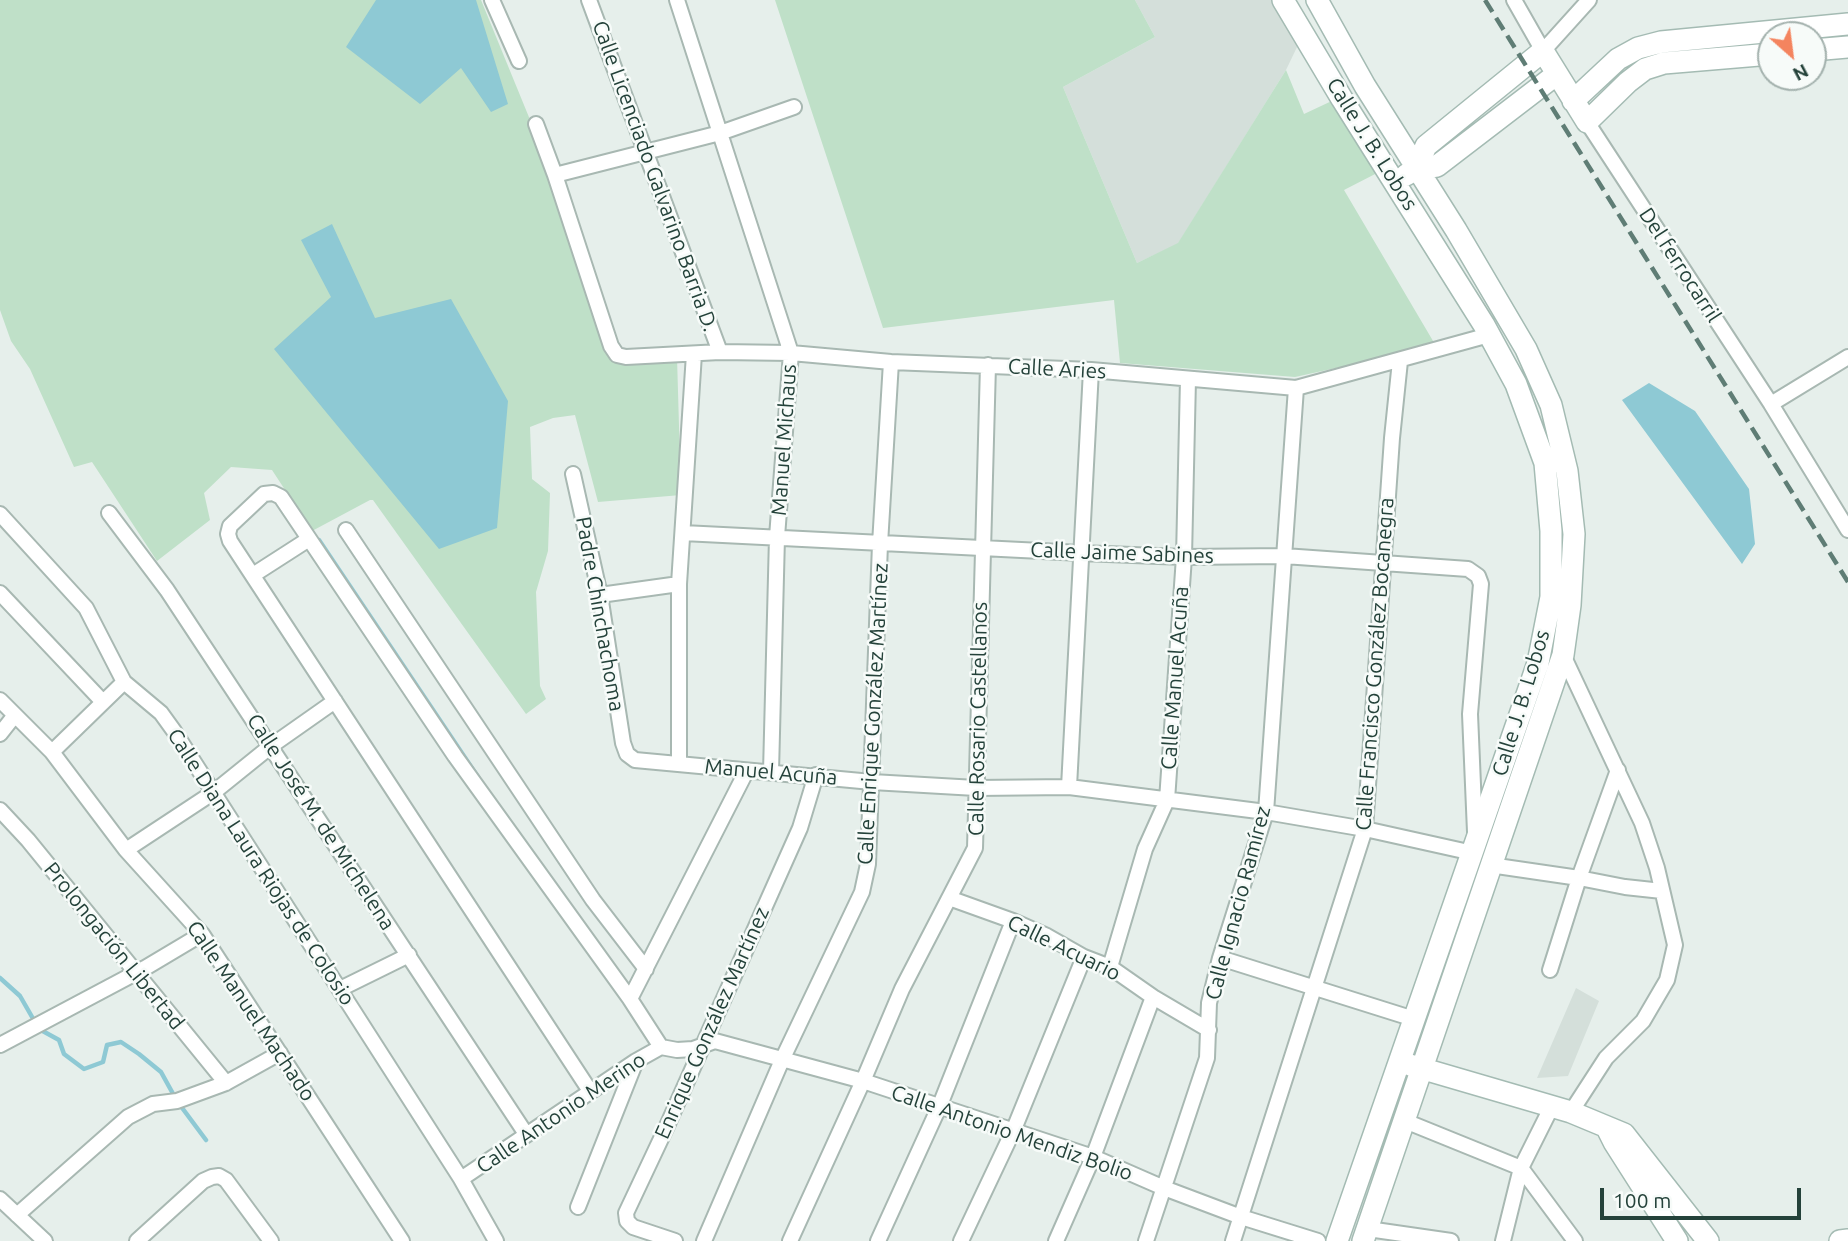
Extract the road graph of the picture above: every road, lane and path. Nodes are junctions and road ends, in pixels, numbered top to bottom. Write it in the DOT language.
graph roads {
  1 [pos="492,0"];
  2 [pos="589,0"];
  3 [pos="677,0"];
  4 [pos="1283,0"];
  5 [pos="1306,0"];
  6 [pos="1317,0"];
  7 [pos="1514,0"];
  8 [pos="1589,0"];
  9 [pos="1848,24"];
  10 [pos="1337,38"];
  11 [pos="1848,47"];
  12 [pos="1638,48"];
  13 [pos="1827,49"];
  14 [pos="1543,51"];
  15 [pos="1757,55"];
  16 [pos="519,61"];
  17 [pos="1645,69"];
  18 [pos="1557,74"];
  19 [pos="1573,101"];
  20 [pos="794,107"];
  21 [pos="1587,122"];
  22 [pos="536,124"];
  23 [pos="720,132"];
  24 [pos="647,152"];
  25 [pos="1416,169"];
  26 [pos="555,175"];
  27 [pos="1396,182"];
  28 [pos="1489,335"];
  29 [pos="720,352"];
  30 [pos="791,353"];
  31 [pos="694,354"];
  32 [pos="1848,356"];
  33 [pos="1399,361"];
  34 [pos="891,362"];
  35 [pos="988,365"];
  36 [pos="1091,370"];
  37 [pos="1188,379"];
  38 [pos="1296,388"];
  39 [pos="1771,404"];
  40 [pos="573,474"];
  41 [pos="109,513"];
  42 [pos="0,514"];
  43 [pos="345,530"];
  44 [pos="1848,530"];
  45 [pos="682,534"];
  46 [pos="776,537"];
  47 [pos="309,539"];
  48 [pos="880,544"];
  49 [pos="982,548"];
  50 [pos="1081,553"];
  51 [pos="1284,556"];
  52 [pos="1184,557"];
  53 [pos="1385,563"];
  54 [pos="253,575"];
  55 [pos="680,583"];
  56 [pos="0,593"];
  57 [pos="600,595"];
  58 [pos="1563,654"];
  59 [pos="124,682"];
  60 [pos="0,700"];
  61 [pos="335,701"];
  62 [pos="103,702"];
  63 [pos="15,715"];
  64 [pos="0,734"];
  65 [pos="271,746"];
  66 [pos="52,752"];
  67 [pos="627,754"];
  68 [pos="679,764"];
  69 [pos="1618,770"];
  70 [pos="747,772"];
  71 [pos="771,772"];
  72 [pos="816,775"];
  73 [pos="872,782"];
  74 [pos="1069,787"];
  75 [pos="976,788"];
  76 [pos="214,792"];
  77 [pos="1167,800"];
  78 [pos="0,810"];
  79 [pos="1266,811"];
  80 [pos="1365,829"];
  81 [pos="126,850"];
  82 [pos="1480,854"];
  83 [pos="1579,878"];
  84 [pos="1662,891"];
  85 [pos="949,898"];
  86 [pos="1013,921"];
  87 [pos="202,934"];
  88 [pos="408,956"];
  89 [pos="1084,957"];
  90 [pos="1220,958"];
  91 [pos="1110,967"];
  92 [pos="646,969"];
  93 [pos="1550,970"];
  94 [pos="136,973"];
  95 [pos="340,989"];
  96 [pos="1315,989"];
  97 [pos="1153,997"];
  98 [pos="629,999"];
  99 [pos="1414,1019"];
  100 [pos="1209,1030"];
  101 [pos="702,1043"];
  102 [pos="0,1045"];
  103 [pos="661,1047"];
  104 [pos="280,1053"];
  105 [pos="782,1060"];
  106 [pos="636,1061"];
  107 [pos="1399,1062"];
  108 [pos="1422,1069"];
  109 [pos="863,1081"];
  110 [pos="226,1083"];
  111 [pos="590,1091"];
  112 [pos="940,1105"];
  113 [pos="1562,1109"];
  114 [pos="1405,1121"];
  115 [pos="1607,1128"];
  116 [pos="1014,1129"];
  117 [pos="526,1135"];
  118 [pos="1093,1157"];
  119 [pos="1521,1168"];
  120 [pos="461,1179"];
  121 [pos="1164,1188"];
  122 [pos="0,1199"];
  123 [pos="578,1207"];
  124 [pos="17,1215"];
  125 [pos="1241,1217"];
  126 [pos="1366,1235"];
  127 [pos="491,1239"];
  128 [pos="1446,1240"];
  129 [pos="1848,1240"];
  130 [pos="45,1241"];
  131 [pos="137,1241"];
  132 [pos="271,1241"];
  133 [pos="402,1241"];
  134 [pos="675,1241"];
  135 [pos="705,1241"];
  136 [pos="790,1241"];
  137 [pos="878,1241"];
  138 [pos="961,1241"];
  139 [pos="1056,1241"];
  140 [pos="1146,1241"];
  141 [pos="1233,1241"];
  142 [pos="1318,1241"];
  143 [pos="1338,1241"];
  144 [pos="1503,1241"];
  145 [pos="1575,1241"];
  146 [pos="1677,1241"];
  147 [pos="1708,1241"];
  148 [pos="1840,1241"];
  1 -- 16 [label="street"];
  2 -- 24 [label="street, Calle Licenciado Galvarino Barria D."];
  3 -- 23 [label="street, Manuel Michaus"];
  4 -- 27 [label="main road, Calle J. B. Lobos"];
  5 -- 10 [label="main road"];
  6 -- 10 [label="main road, Calle J. B. Lobos"];
  7 -- 14 [label="street, Del ferrocarril"];
  8 -- 14 [label="street"];
  9 -- 12 [label="main road"];
  10 -- 25 [label="main road, Calle J. B. Lobos"];
  11 -- 13 [label="main road"];
  12 -- 17 [label="main road"];
  12 -- 19 [label="main road"];
  14 -- 18 [label="main road, Del ferrocarril"];
  14 -- 25 [label="main road"];
  15 -- 17 [label="main road"];
  17 -- 21 [label="main road"];
  18 -- 19 [label="main road, Del ferrocarril"];
  18 -- 25 [label="main road"];
  19 -- 21 [label="main road, Del ferrocarril"];
  20 -- 23 [label="street"];
  21 -- 39 [label="street, Del ferrocarril"];
  22 -- 26 [label="street"];
  23 -- 24 [label="street"];
  23 -- 30 [label="street, Manuel Michaus"];
  24 -- 26 [label="street"];
  24 -- 29 [label="street, Calle Licenciado Galvarino Barria D."];
  25 -- 27 [label="main road"];
  25 -- 58 [label="main road, Calle J. B. Lobos"];
  26 -- 31 [label="street, Calle Aries"];
  27 -- 28 [label="main road, Calle J. B. Lobos"];
  28 -- 33 [label="street, Calle Aries"];
  28 -- 82 [label="main road, Calle J. B. Lobos"];
  29 -- 30 [label="street, Calle Aries"];
  29 -- 31 [label="street, Calle Aries"];
  30 -- 34 [label="street, Calle Aries"];
  30 -- 46 [label="street, Manuel Michaus"];
  31 -- 45 [label="street"];
  32 -- 39 [label="street"];
  33 -- 38 [label="street, Calle Aries"];
  33 -- 53 [label="street, Calle Francisco González Bocanegra"];
  34 -- 35 [label="street, Calle Aries"];
  34 -- 48 [label="street, Calle Enrique González Martínez"];
  35 -- 36 [label="street, Calle Aries"];
  35 -- 49 [label="street, Calle Rosario Castellanos"];
  36 -- 37 [label="street, Calle Aries"];
  36 -- 50 [label="street"];
  37 -- 38 [label="street, Calle Aries"];
  37 -- 52 [label="street, Calle Manuel Acuña"];
  38 -- 51 [label="street, Calle Ignacio Ramírez"];
  39 -- 44 [label="street, Del ferrocarril"];
  40 -- 57 [label="street, Padre Chinchachoma"];
  41 -- 65 [label="street, Calle José M. de Michelena"];
  42 -- 59 [label="street, Calle Diana Laura Riojas de Colosio"];
  43 -- 92 [label="street"];
  45 -- 46 [label="street, Calle Jaime Sabines"];
  45 -- 55 [label="street"];
  46 -- 48 [label="street, Calle Jaime Sabines"];
  46 -- 71 [label="street, Manuel Michaus"];
  47 -- 54 [label="street"];
  47 -- 54 [label="street"];
  47 -- 98 [label="street"];
  48 -- 49 [label="street, Calle Jaime Sabines"];
  48 -- 73 [label="street, Calle Enrique González Martínez"];
  49 -- 50 [label="street, Calle Jaime Sabines"];
  49 -- 75 [label="street, Calle Rosario Castellanos"];
  50 -- 52 [label="street, Calle Jaime Sabines"];
  50 -- 74 [label="street"];
  51 -- 52 [label="street, Calle Jaime Sabines"];
  51 -- 53 [label="street, Calle Jaime Sabines"];
  51 -- 79 [label="street, Calle Ignacio Ramírez"];
  52 -- 77 [label="street, Calle Manuel Acuña"];
  53 -- 80 [label="street, Calle Francisco González Bocanegra"];
  53 -- 82 [label="street, Calle Jaime Sabines"];
  54 -- 61 [label="street"];
  55 -- 57 [label="street"];
  55 -- 68 [label="street"];
  56 -- 62 [label="street"];
  57 -- 67 [label="street, Padre Chinchachoma"];
  58 -- 69 [label="street"];
  58 -- 82 [label="main road, Calle J. B. Lobos"];
  59 -- 62 [label="street"];
  59 -- 76 [label="street, Calle Diana Laura Riojas de Colosio"];
  60 -- 63 [label="street, Calle Manuel Machado"];
  61 -- 65 [label="street"];
  61 -- 111 [label="street"];
  62 -- 66 [label="street"];
  63 -- 64 [label="street"];
  63 -- 66 [label="street, Calle Manuel Machado"];
  65 -- 76 [label="street"];
  65 -- 88 [label="street, Calle José M. de Michelena"];
  66 -- 81 [label="street, Calle Manuel Machado"];
  67 -- 68 [label="street, Manuel Acuña"];
  68 -- 70 [label="street, Manuel Acuña"];
  69 -- 83 [label="street"];
  69 -- 84 [label="street"];
  70 -- 71 [label="street, Manuel Acuña"];
  70 -- 92 [label="street"];
  71 -- 72 [label="street, Manuel Acuña"];
  72 -- 73 [label="street, Manuel Acuña"];
  72 -- 101 [label="street, Enrique González Martínez"];
  73 -- 75 [label="street, Manuel Acuña"];
  73 -- 105 [label="street, Calle Enrique González Martínez"];
  74 -- 75 [label="street, Manuel Acuña"];
  74 -- 77 [label="street, Manuel Acuña"];
  75 -- 85 [label="street, Calle Rosario Castellanos"];
  76 -- 81 [label="street"];
  76 -- 95 [label="street, Calle Diana Laura Riojas de Colosio"];
  77 -- 79 [label="street, Manuel Acuña"];
  77 -- 91 [label="street, Calle Manuel Acuña"];
  78 -- 94 [label="street, Prolongación Libertad"];
  79 -- 80 [label="street, Manuel Acuña"];
  79 -- 90 [label="street, Calle Ignacio Ramírez"];
  80 -- 82 [label="street, Manuel Acuña"];
  80 -- 96 [label="street, Calle Francisco González Bocanegra"];
  81 -- 87 [label="street, Calle Manuel Machado"];
  82 -- 83 [label="street, Manuel Acuña"];
  82 -- 99 [label="main road, Calle J. B. Lobos"];
  82 -- 108 [label="main road, Calle J. B. Lobos"];
  83 -- 84 [label="street, Manuel Acuña"];
  83 -- 93 [label="street"];
  84 -- 113 [label="street"];
  85 -- 86 [label="street, Calle Acuario"];
  85 -- 109 [label="street, Calle Rosario Castellanos"];
  86 -- 89 [label="street, Calle Acuario"];
  86 -- 112 [label="street"];
  87 -- 94 [label="street"];
  87 -- 104 [label="street, Calle Manuel Machado"];
  88 -- 95 [label="street"];
  88 -- 117 [label="street, Calle José M. de Michelena"];
  89 -- 91 [label="street, Calle Acuario"];
  89 -- 116 [label="street"];
  90 -- 96 [label="street"];
  90 -- 100 [label="street, Calle Ignacio Ramírez"];
  91 -- 97 [label="street, Calle Acuario"];
  92 -- 98 [label="street"];
  94 -- 102 [label="street"];
  94 -- 110 [label="street, Prolongación Libertad"];
  95 -- 120 [label="street, Calle Diana Laura Riojas de Colosio"];
  96 -- 99 [label="street"];
  96 -- 125 [label="street, Calle Francisco González Bocanegra"];
  97 -- 100 [label="street, Calle Acuario"];
  97 -- 118 [label="street"];
  98 -- 103 [label="street"];
  99 -- 107 [label="main road, Calle J. B. Lobos"];
  100 -- 121 [label="street, Calle Ignacio Ramírez"];
  101 -- 103 [label="street, Calle Antonio Mendiz Bolio"];
  101 -- 105 [label="street, Calle Antonio Mendiz Bolio"];
  101 -- 134 [label="street, Enrique González Martínez"];
  103 -- 106 [label="street, Calle Antonio Merino"];
  104 -- 110 [label="street"];
  104 -- 133 [label="street, Calle Manuel Machado"];
  105 -- 109 [label="street, Calle Antonio Mendiz Bolio"];
  105 -- 135 [label="street, Calle Enrique González Martínez"];
  106 -- 111 [label="street, Calle Antonio Merino"];
  106 -- 123 [label="street"];
  107 -- 108 [label="main road"];
  107 -- 143 [label="main road, Calle J. B. Lobos"];
  108 -- 113 [label="main road"];
  108 -- 114 [label="main road, Calle J. B. Lobos"];
  109 -- 112 [label="street, Calle Antonio Mendiz Bolio"];
  109 -- 136 [label="street, Calle Rosario Castellanos"];
  110 -- 124 [label="street"];
  111 -- 117 [label="street, Calle Antonio Merino"];
  112 -- 116 [label="street, Calle Antonio Mendiz Bolio"];
  112 -- 137 [label="street"];
  113 -- 115 [label="main road"];
  113 -- 119 [label="street"];
  114 -- 119 [label="street"];
  114 -- 126 [label="main road, Calle J. B. Lobos"];
  115 -- 146 [label="main road"];
  115 -- 147 [label="main road"];
  116 -- 118 [label="street, Calle Antonio Mendiz Bolio"];
  116 -- 138 [label="street"];
  117 -- 120 [label="street, Calle Antonio Merino"];
  118 -- 121 [label="street, Calle Antonio Mendiz Bolio"];
  118 -- 139 [label="street"];
  119 -- 144 [label="street"];
  119 -- 145 [label="street"];
  120 -- 127 [label="street, Calle Diana Laura Riojas de Colosio"];
  121 -- 125 [label="street, Calle Antonio Mendiz Bolio"];
  121 -- 140 [label="street, Calle Ignacio Ramírez"];
  122 -- 124 [label="street"];
  124 -- 130 [label="street"];
  125 -- 141 [label="street, Calle Francisco González Bocanegra"];
  125 -- 142 [label="street, Calle Antonio Mendiz Bolio"];
  126 -- 128 [label="street"];
  129 -- 148 [label="main road"];
  131 -- 132 [label="street"];
}
